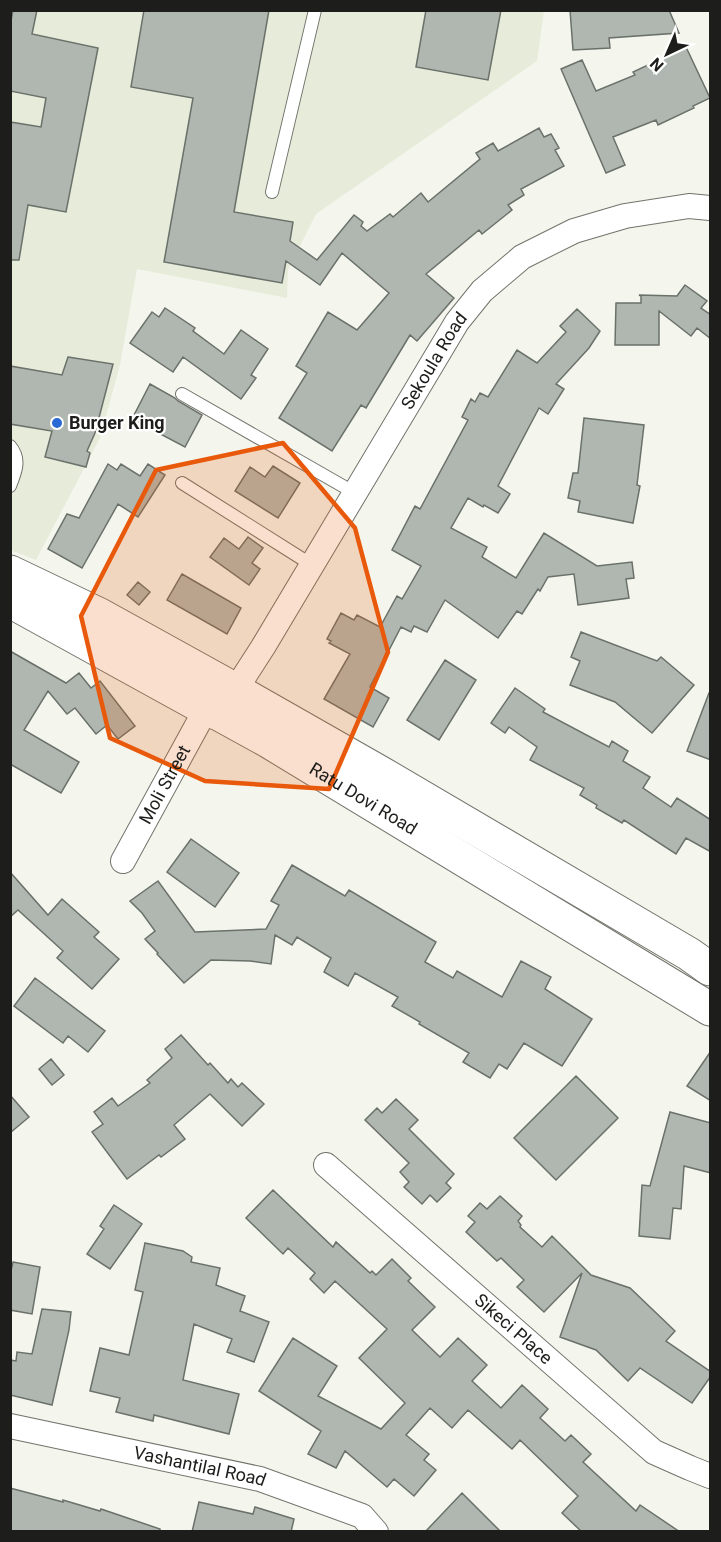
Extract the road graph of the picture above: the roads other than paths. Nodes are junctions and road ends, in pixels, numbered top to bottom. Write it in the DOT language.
graph roads {
  1 [pos="315,10"];
  2 [pos="272,192"];
  3 [pos="711,208"];
  4 [pos="182,394"];
  5 [pos="10,446"];
  6 [pos="182,483"];
  7 [pos="10,486"];
  8 [pos="355,493"];
  9 [pos="312,565"];
  10 [pos="10,572"];
  11 [pos="10,601"];
  12 [pos="262,647"];
  13 [pos="220,704"];
  14 [pos="123,861"];
  15 [pos="711,969"];
  16 [pos="711,1009"];
  17 [pos="326,1165"];
  18 [pos="10,1426"];
  19 [pos="711,1476"];
  20 [pos="376,1532"];
  1 -- 2 [label="lane"];
  3 -- 8 [label="street, Sekoula Road"];
  4 -- 8 [label="lane"];
  5 -- 7 [label="lane"];
  6 -- 9 [label="lane"];
  8 -- 9 [label="street, Sekoula Road"];
  9 -- 12 [label="street, Sekoula Road"];
  10 -- 13 [label="main road, Ratu Dovi Road"];
  11 -- 13 [label="main road, Ratu Dovi Road"];
  12 -- 13 [label="street, Moli Street"];
  13 -- 14 [label="street, Moli Street"];
  13 -- 15 [label="main road, Ratu Dovi Road"];
  13 -- 16 [label="main road, Ratu Dovi Road"];
  17 -- 19 [label="street, Sikeci Place"];
  18 -- 20 [label="street, Vashantilal Road"];
}
